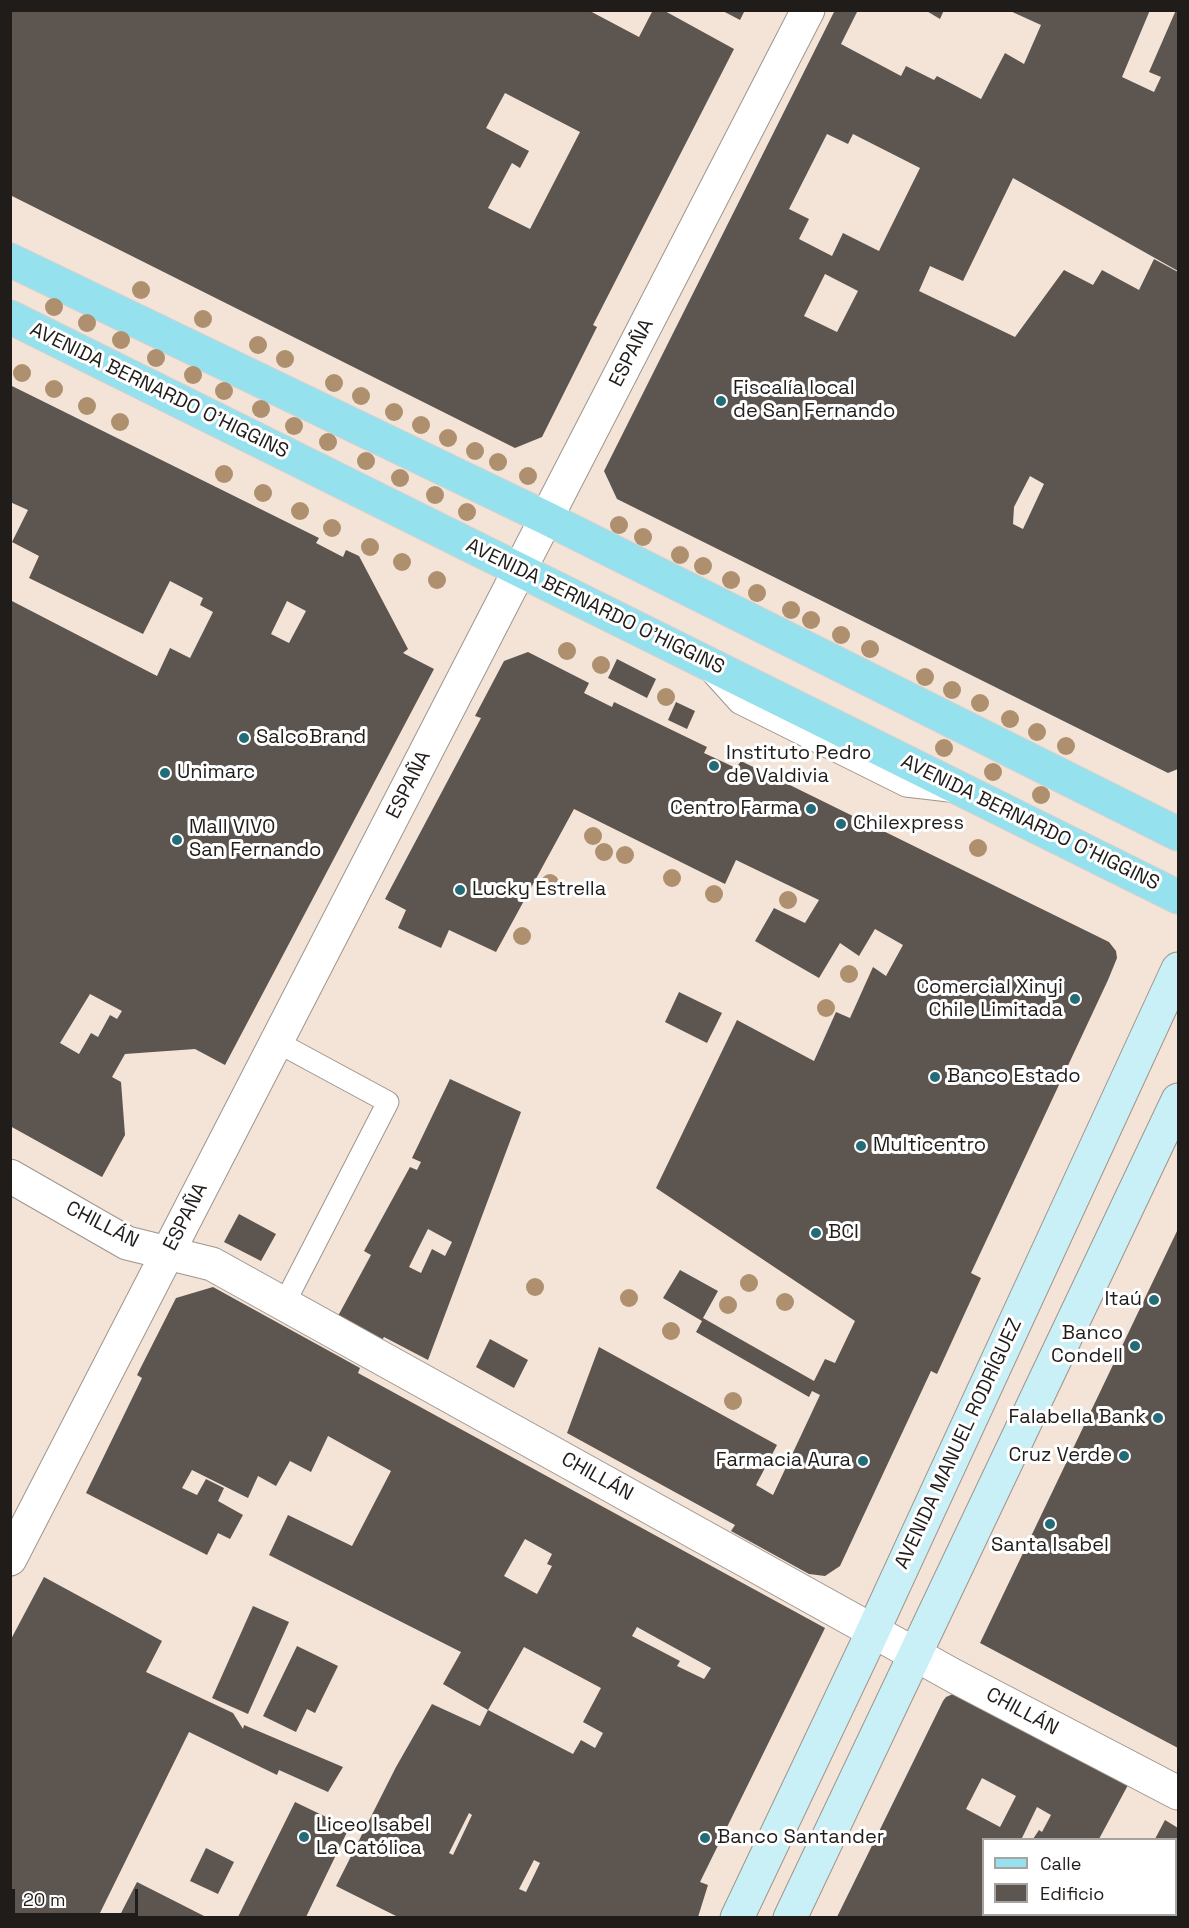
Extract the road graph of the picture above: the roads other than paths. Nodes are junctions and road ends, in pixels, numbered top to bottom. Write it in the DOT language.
graph roads {
  1 [pos="808,10"];
  2 [pos="10,260"];
  3 [pos="10,317"];
  4 [pos="546,518"];
  5 [pos="520,570"];
  6 [pos="1179,834"];
  7 [pos="1179,897"];
  8 [pos="1179,969"];
  9 [pos="277,1042"];
  10 [pos="1179,1100"];
  11 [pos="10,1176"];
  12 [pos="167,1253"];
  13 [pos="284,1304"];
  14 [pos="10,1559"];
  15 [pos="873,1630"];
  16 [pos="915,1654"];
  17 [pos="1179,1793"];
  18 [pos="737,1917"];
  19 [pos="790,1917"];
  1 -- 4 [label="street, ESPAÑA"];
  2 -- 4 [label="main road"];
  3 -- 5 [label="main road, AVENIDA BERNARDO O'HIGGINS"];
  4 -- 5 [label="street, ESPAÑA"];
  4 -- 6 [label="main road"];
  5 -- 7 [label="main road, AVENIDA BERNARDO O'HIGGINS"];
  5 -- 9 [label="street, ESPAÑA"];
  8 -- 15 [label="main road, AVENIDA MANUEL RODRÍGUEZ"];
  9 -- 12 [label="street, ESPAÑA"];
  9 -- 13 [label="lane"];
  10 -- 16 [label="main road"];
  11 -- 12 [label="street, CHILLÁN"];
  12 -- 13 [label="street, CHILLÁN"];
  12 -- 14 [label="street, ESPAÑA"];
  13 -- 15 [label="street, CHILLÁN"];
  15 -- 16 [label="street, CHILLÁN"];
  15 -- 18 [label="main road, AVENIDA MANUEL RODRÍGUEZ"];
  16 -- 17 [label="street, CHILLÁN"];
  16 -- 19 [label="main road"];
}
